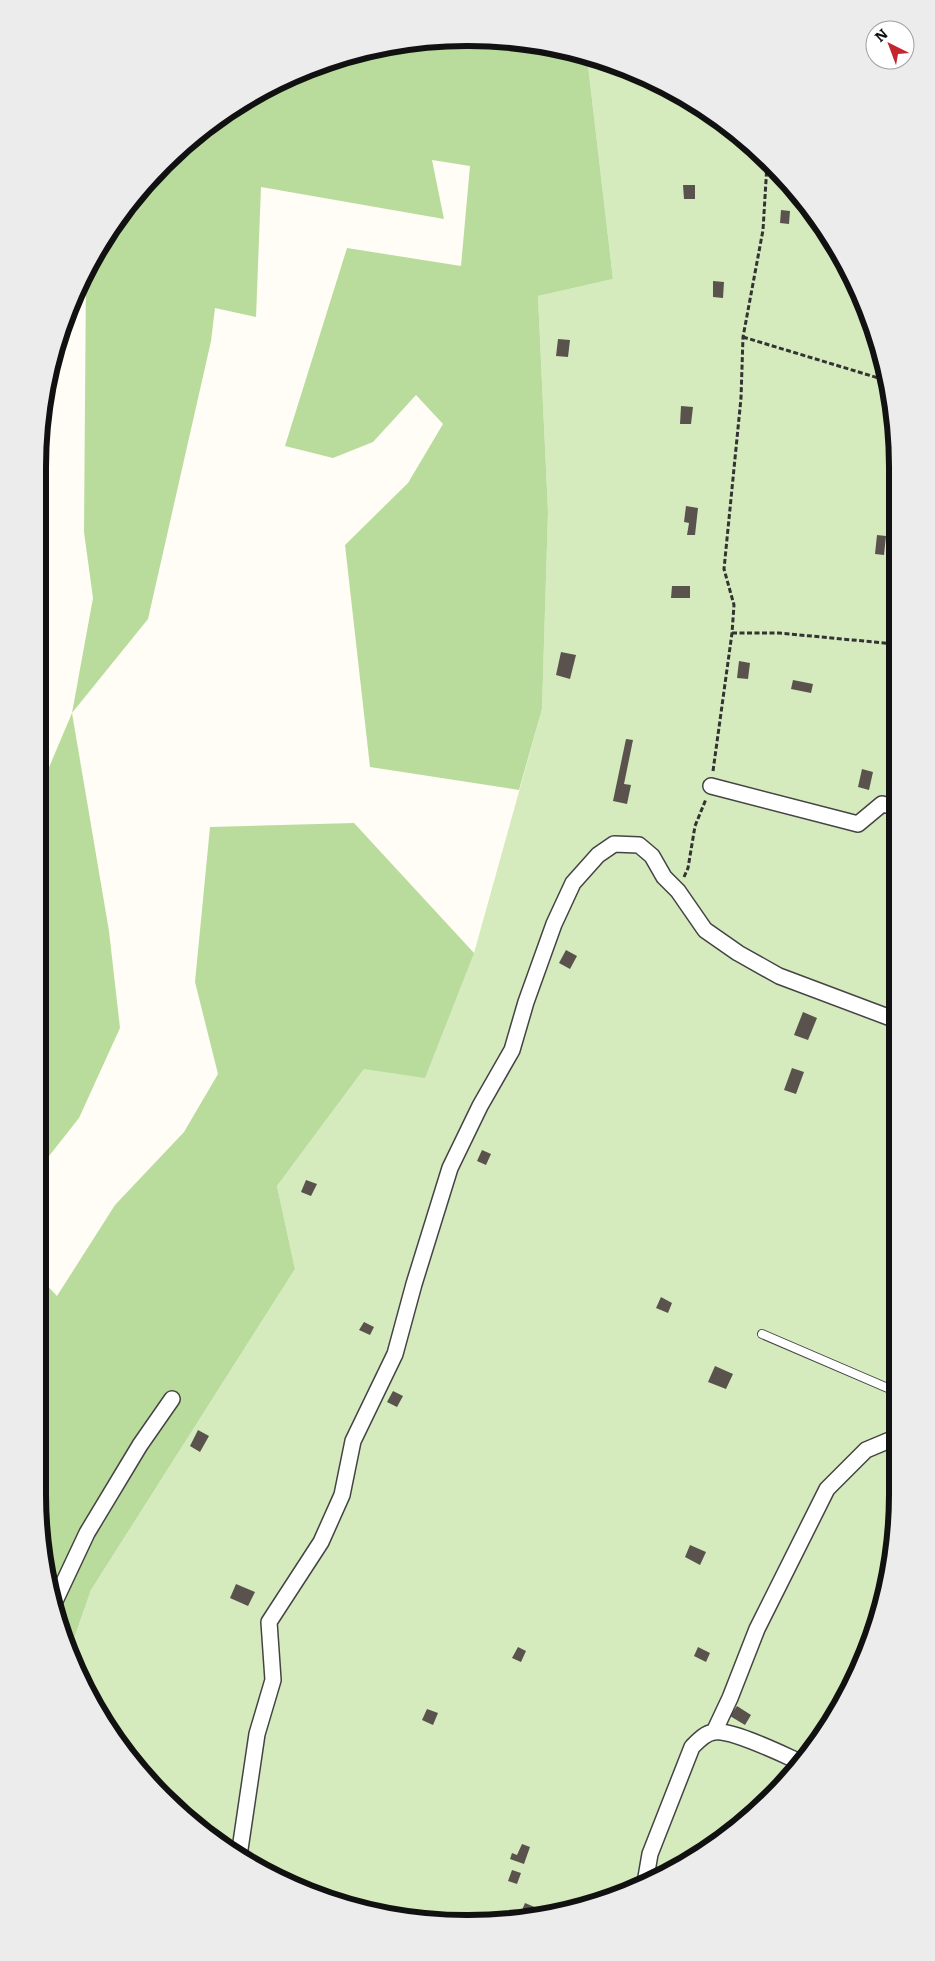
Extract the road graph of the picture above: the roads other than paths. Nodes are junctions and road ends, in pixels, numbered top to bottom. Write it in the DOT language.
graph roads {
  1 [pos="711,786"];
  2 [pos="889,806"];
  3 [pos="889,1017"];
  4 [pos="762,1334"];
  5 [pos="889,1389"];
  6 [pos="172,1399"];
  7 [pos="889,1440"];
  8 [pos="59,1593"];
  9 [pos="714,1732"];
  10 [pos="794,1760"];
  11 [pos="240,1848"];
  12 [pos="647,1874"];
  1 -- 2 [label="street"];
  3 -- 11 [label="street"];
  4 -- 5 [label="lane"];
  6 -- 8 [label="street"];
  7 -- 9 [label="street"];
  9 -- 10 [label="street"];
  9 -- 12 [label="street"];
}
